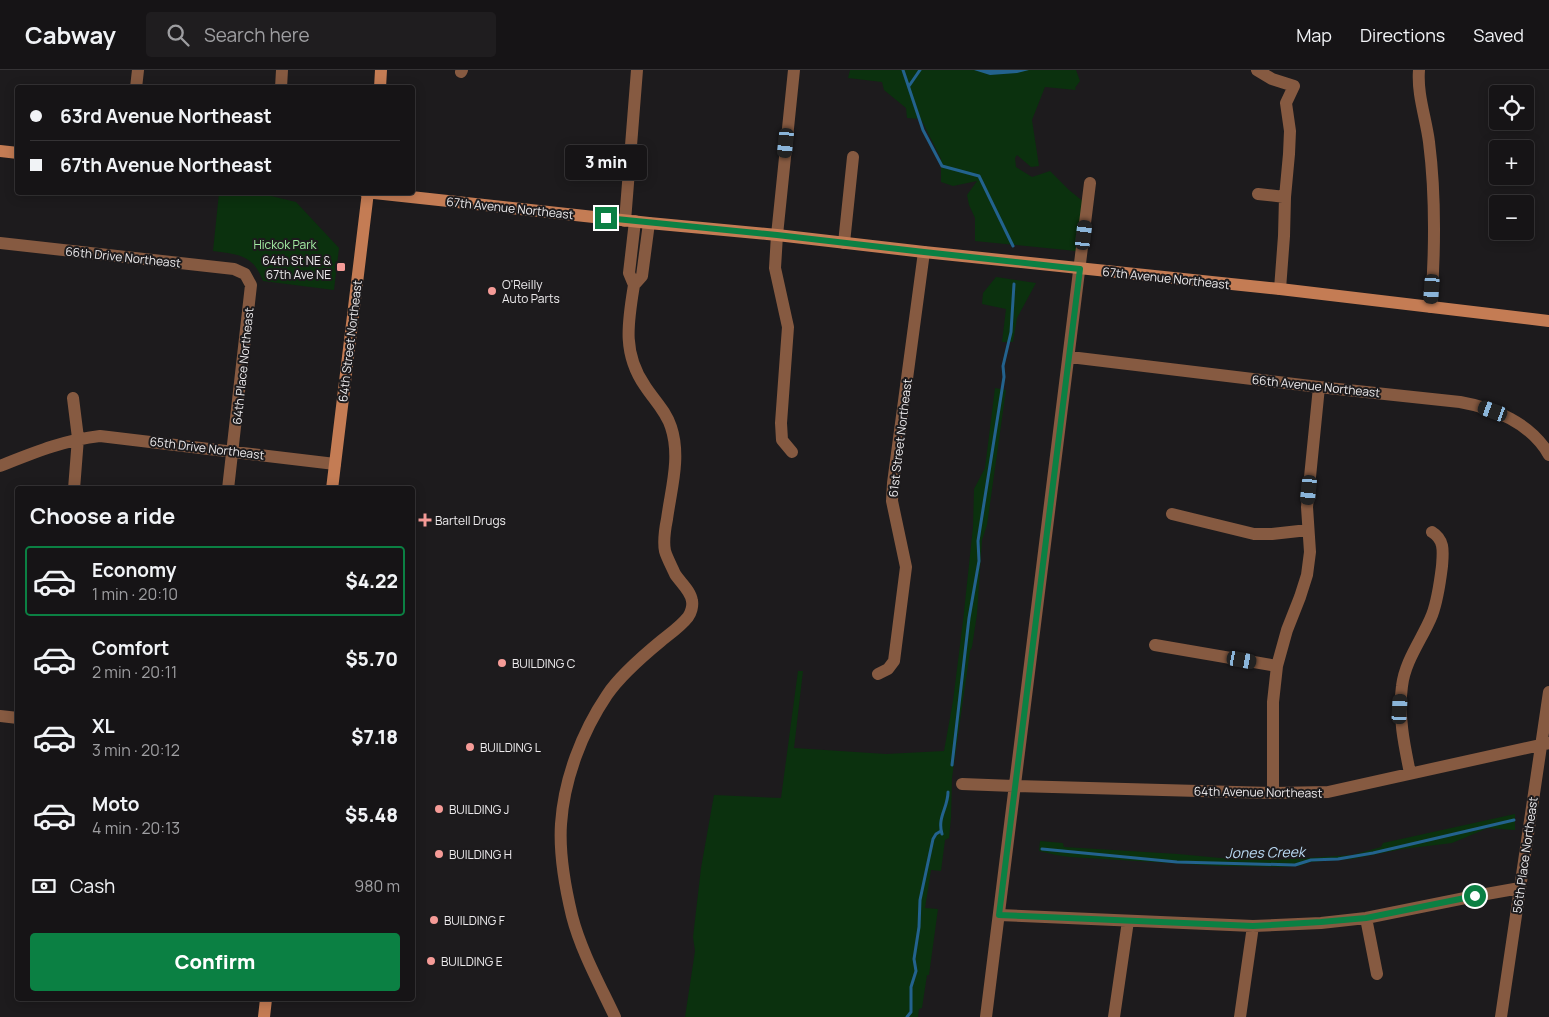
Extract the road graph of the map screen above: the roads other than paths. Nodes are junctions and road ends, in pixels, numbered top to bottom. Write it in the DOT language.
graph roads {
  1 [pos="138,70"];
  2 [pos="282,70"];
  3 [pos="381,70"];
  4 [pos="638,70"];
  5 [pos="794,70"];
  6 [pos="1257,70"];
  7 [pos="1419,70"];
  8 [pos="136,85"];
  9 [pos="281,85"];
  10 [pos="380,85"];
  11 [pos="0,151"];
  12 [pos="15,153"];
  13 [pos="853,157"];
  14 [pos="1090,184"];
  15 [pos="1258,194"];
  16 [pos="367,195"];
  17 [pos="386,195"];
  18 [pos="1285,197"];
  19 [pos="630,221"];
  20 [pos="649,223"];
  21 [pos="777,235"];
  22 [pos="0,243"];
  23 [pos="844,243"];
  24 [pos="924,252"];
  25 [pos="1080,269"];
  26 [pos="245,274"];
  27 [pos="634,285"];
  28 [pos="1280,289"];
  29 [pos="1431,307"];
  30 [pos="1549,321"];
  31 [pos="1070,357"];
  32 [pos="1319,387"];
  33 [pos="72,398"];
  34 [pos="78,438"];
  35 [pos="233,452"];
  36 [pos="792,452"];
  37 [pos="1548,453"];
  38 [pos="335,464"];
  39 [pos="0,466"];
  40 [pos="74,486"];
  41 [pos="228,486"];
  42 [pos="332,486"];
  43 [pos="1172,514"];
  44 [pos="1308,530"];
  45 [pos="1432,532"];
  46 [pos="1155,645"];
  47 [pos="1277,666"];
  48 [pos="878,674"];
  49 [pos="1549,692"];
  50 [pos="0,716"];
  51 [pos="15,718"];
  52 [pos="1546,744"];
  53 [pos="1410,773"];
  54 [pos="962,784"];
  55 [pos="1014,786"];
  56 [pos="1273,793"];
  57 [pos="1520,888"];
  58 [pos="999,915"];
  59 [pos="1366,918"];
  60 [pos="1128,921"];
  61 [pos="1253,926"];
  62 [pos="1376,974"];
  63 [pos="266,1001"];
  64 [pos="264,1017"];
  65 [pos="615,1017"];
  66 [pos="986,1017"];
  67 [pos="1114,1017"];
  68 [pos="1240,1017"];
  69 [pos="1501,1017"];
  1 -- 8 [label="street"];
  2 -- 9 [label="street"];
  3 -- 10 [label="street"];
  4 -- 19 [label="street"];
  5 -- 21 [label="street"];
  6 -- 18 [label="street"];
  7 -- 29 [label="street"];
  11 -- 12 [label="street"];
  13 -- 23 [label="street"];
  14 -- 25 [label="street"];
  15 -- 18 [label="street"];
  16 -- 38 [label="street, 64th Street Northeast"];
  17 -- 19 [label="street, 67th Avenue Northeast"];
  18 -- 28 [label="street"];
  19 -- 20 [label="street, 67th Avenue Northeast"];
  19 -- 27 [label="street"];
  20 -- 21 [label="street, 67th Avenue Northeast"];
  20 -- 27 [label="street"];
  21 -- 23 [label="street, 67th Avenue Northeast"];
  21 -- 36 [label="street"];
  22 -- 26 [label="street, 66th Drive Northeast"];
  23 -- 24 [label="street, 67th Avenue Northeast"];
  24 -- 25 [label="street, 67th Avenue Northeast"];
  24 -- 48 [label="street, 61st Street Northeast"];
  25 -- 28 [label="street, 67th Avenue Northeast"];
  25 -- 31 [label="street"];
  26 -- 35 [label="street, 64th Place Northeast"];
  27 -- 65 [label="street"];
  28 -- 29 [label="street, 67th Avenue Northeast"];
  29 -- 30 [label="street, 67th Avenue Northeast"];
  31 -- 32 [label="street, 66th Avenue Northeast"];
  31 -- 55 [label="street"];
  32 -- 37 [label="street, 66th Avenue Northeast"];
  32 -- 44 [label="street"];
  33 -- 34 [label="street"];
  34 -- 35 [label="street, 65th Drive Northeast"];
  34 -- 39 [label="street, 65th Drive Northeast"];
  34 -- 40 [label="street"];
  35 -- 38 [label="street, 65th Drive Northeast"];
  35 -- 41 [label="street, 64th Place Northeast"];
  38 -- 42 [label="street, 64th Street Northeast"];
  43 -- 44 [label="street"];
  44 -- 47 [label="street"];
  45 -- 53 [label="street"];
  46 -- 47 [label="street"];
  47 -- 56 [label="street"];
  49 -- 52 [label="street, 56th Place Northeast"];
  50 -- 51 [label="street"];
  52 -- 53 [label="street, 64th Avenue Northeast"];
  52 -- 57 [label="street, 56th Place Northeast"];
  53 -- 56 [label="street, 64th Avenue Northeast"];
  54 -- 55 [label="street, 64th Avenue Northeast"];
  55 -- 56 [label="street, 64th Avenue Northeast"];
  55 -- 58 [label="street"];
  57 -- 59 [label="street"];
  57 -- 69 [label="street, 56th Place Northeast"];
  58 -- 60 [label="street"];
  58 -- 66 [label="street"];
  59 -- 61 [label="street"];
  59 -- 62 [label="street"];
  60 -- 61 [label="street"];
  60 -- 67 [label="street"];
  61 -- 68 [label="street"];
  63 -- 64 [label="street"];
}
